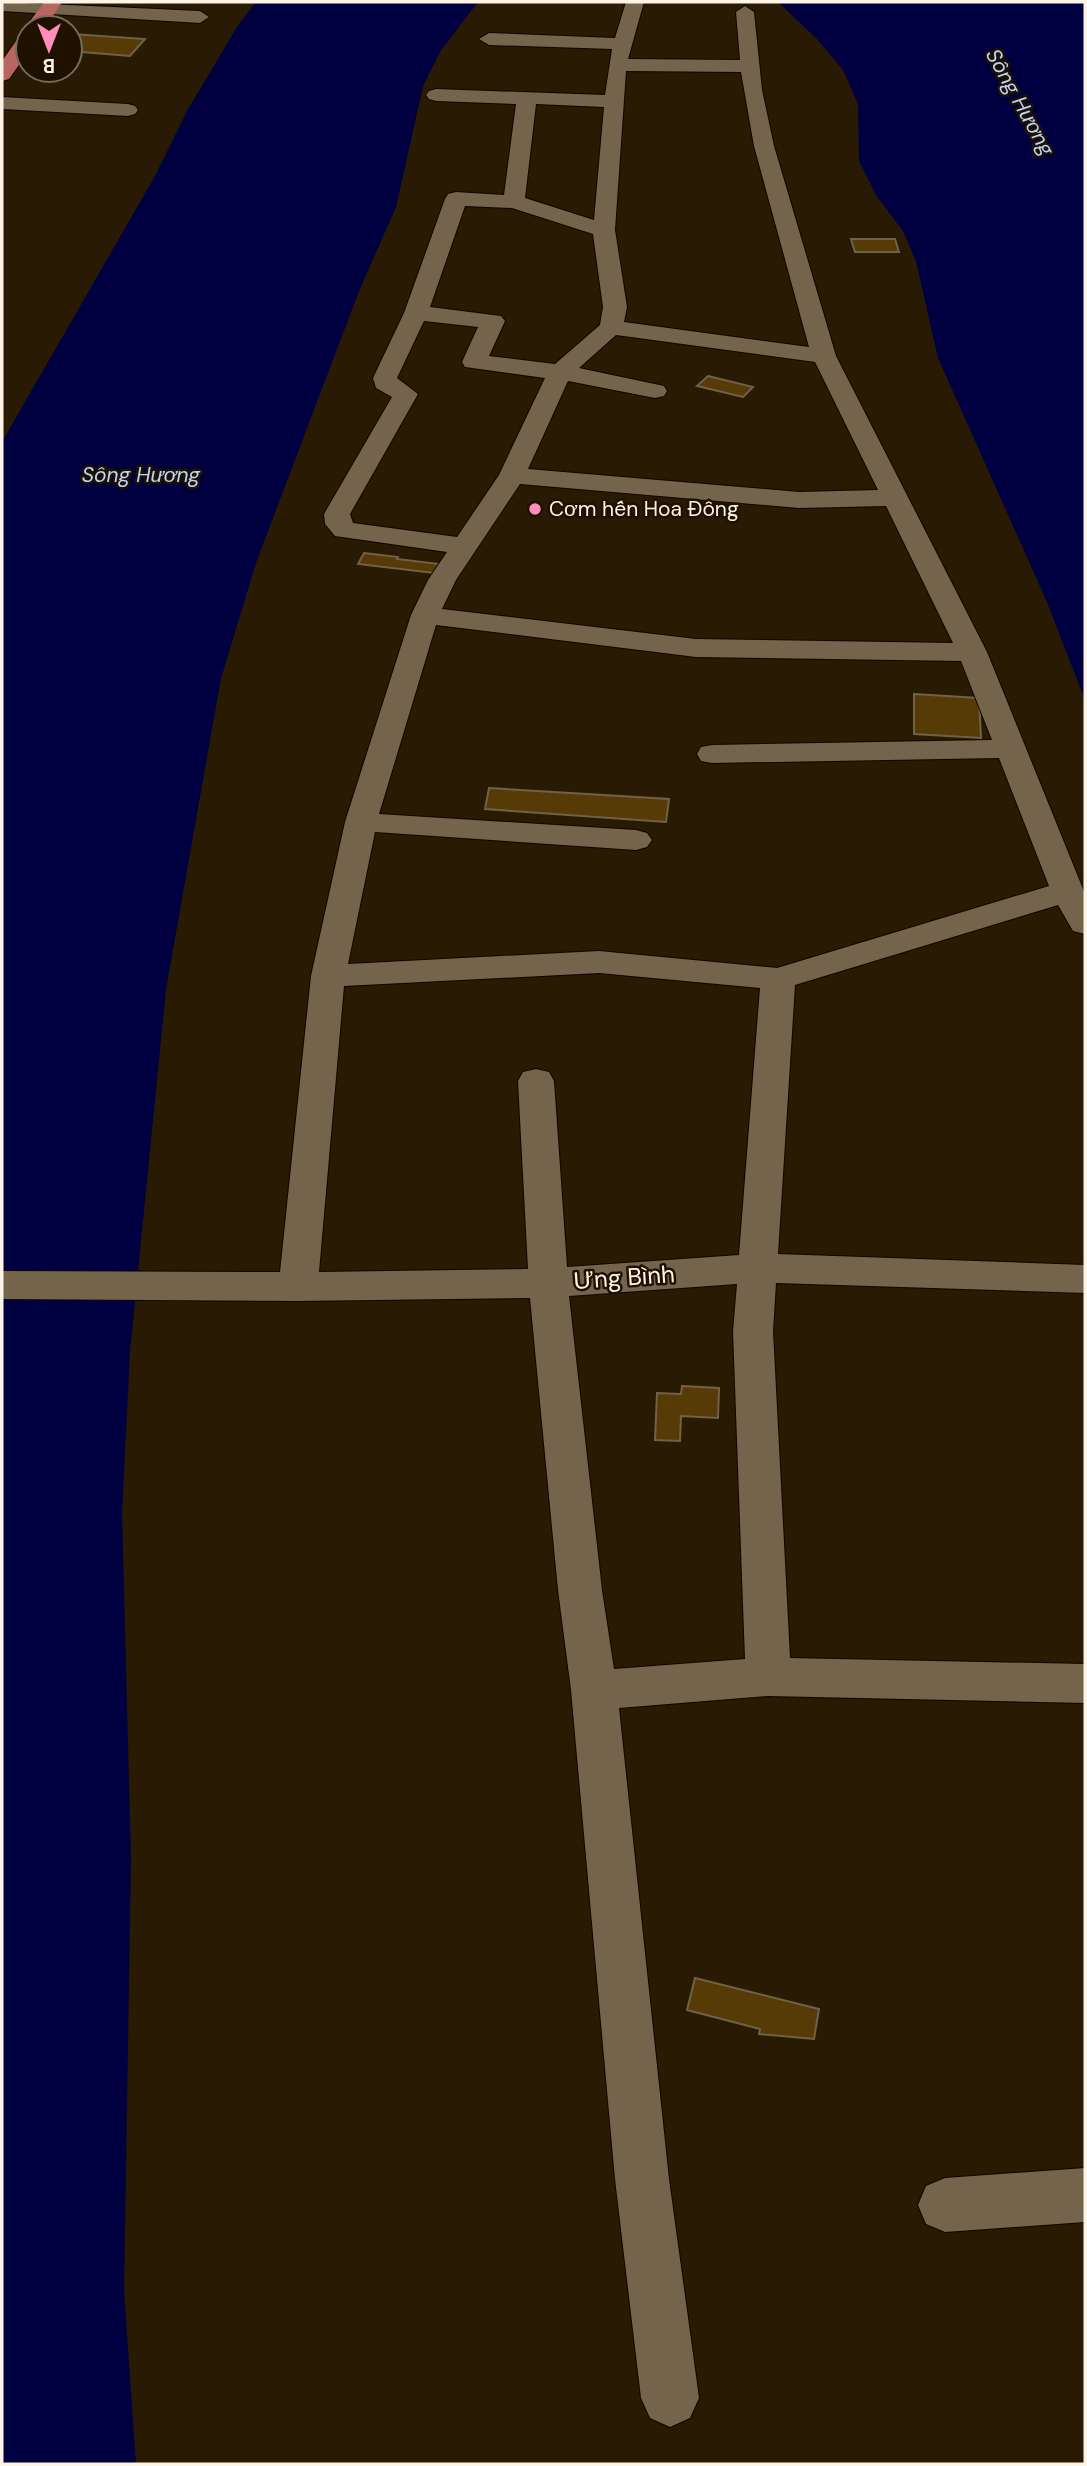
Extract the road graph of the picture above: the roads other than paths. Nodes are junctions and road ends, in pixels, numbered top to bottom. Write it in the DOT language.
graph roads {
  1 [pos="635,2"];
  2 [pos="2,5"];
  3 [pos="50,5"];
  4 [pos="745,12"];
  5 [pos="200,17"];
  6 [pos="489,39"];
  7 [pos="621,44"];
  8 [pos="8,58"];
  9 [pos="617,65"];
  10 [pos="749,66"];
  11 [pos="2,75"];
  12 [pos="436,95"];
  13 [pos="527,99"];
  14 [pos="614,101"];
  15 [pos="2,103"];
  16 [pos="128,110"];
  17 [pos="514,202"];
  18 [pos="604,230"];
  19 [pos="416,313"];
  20 [pos="611,327"];
  21 [pos="824,356"];
  22 [pos="560,372"];
  23 [pos="655,391"];
  24 [pos="513,475"];
  25 [pos="896,498"];
  26 [pos="464,546"];
  27 [pos="425,615"];
  28 [pos="972,652"];
  29 [pos="1011,748"];
  30 [pos="712,754"];
  31 [pos="361,822"];
  32 [pos="636,840"];
  33 [pos="1067,891"];
  34 [pos="1085,924"];
  35 [pos="328,976"];
  36 [pos="778,979"];
  37 [pos="537,1081"];
  38 [pos="758,1268"];
  39 [pos="1085,1279"];
  40 [pos="548,1283"];
  41 [pos="2,1285"];
  42 [pos="298,1287"];
  43 [pos="768,1677"];
  44 [pos="1085,1684"];
  45 [pos="594,1690"];
  46 [pos="1085,2195"];
  47 [pos="945,2205"];
  48 [pos="670,2398"];
  1 -- 7 [label="street"];
  2 -- 3 [label="street"];
  3 -- 5 [label="street"];
  4 -- 10 [label="street"];
  6 -- 7 [label="street"];
  7 -- 9 [label="street"];
  8 -- 11 [label="main road"];
  9 -- 10 [label="street"];
  9 -- 14 [label="street"];
  10 -- 21 [label="street"];
  12 -- 13 [label="street"];
  13 -- 14 [label="street"];
  13 -- 17 [label="street"];
  14 -- 18 [label="street"];
  15 -- 16 [label="street"];
  17 -- 18 [label="street"];
  17 -- 19 [label="street"];
  18 -- 20 [label="street"];
  19 -- 22 [label="street"];
  19 -- 26 [label="street"];
  20 -- 21 [label="street"];
  20 -- 22 [label="street"];
  21 -- 25 [label="street"];
  22 -- 23 [label="street"];
  22 -- 24 [label="street"];
  24 -- 25 [label="street"];
  24 -- 26 [label="street"];
  25 -- 28 [label="street"];
  26 -- 27 [label="street"];
  27 -- 28 [label="street"];
  27 -- 31 [label="street"];
  28 -- 29 [label="street"];
  29 -- 30 [label="street"];
  29 -- 33 [label="street"];
  31 -- 32 [label="street"];
  31 -- 35 [label="street"];
  33 -- 34 [label="street"];
  33 -- 36 [label="street"];
  35 -- 36 [label="street"];
  35 -- 42 [label="street"];
  36 -- 38 [label="street"];
  37 -- 40 [label="street"];
  38 -- 39 [label="street, Ưng Bình"];
  38 -- 40 [label="street, Ưng Bình"];
  38 -- 43 [label="street"];
  40 -- 42 [label="street, Ưng Bình"];
  40 -- 45 [label="street"];
  41 -- 42 [label="street, Ưng Bình"];
  43 -- 44 [label="street"];
  43 -- 45 [label="street"];
  45 -- 48 [label="street"];
  46 -- 47 [label="street"];
}
